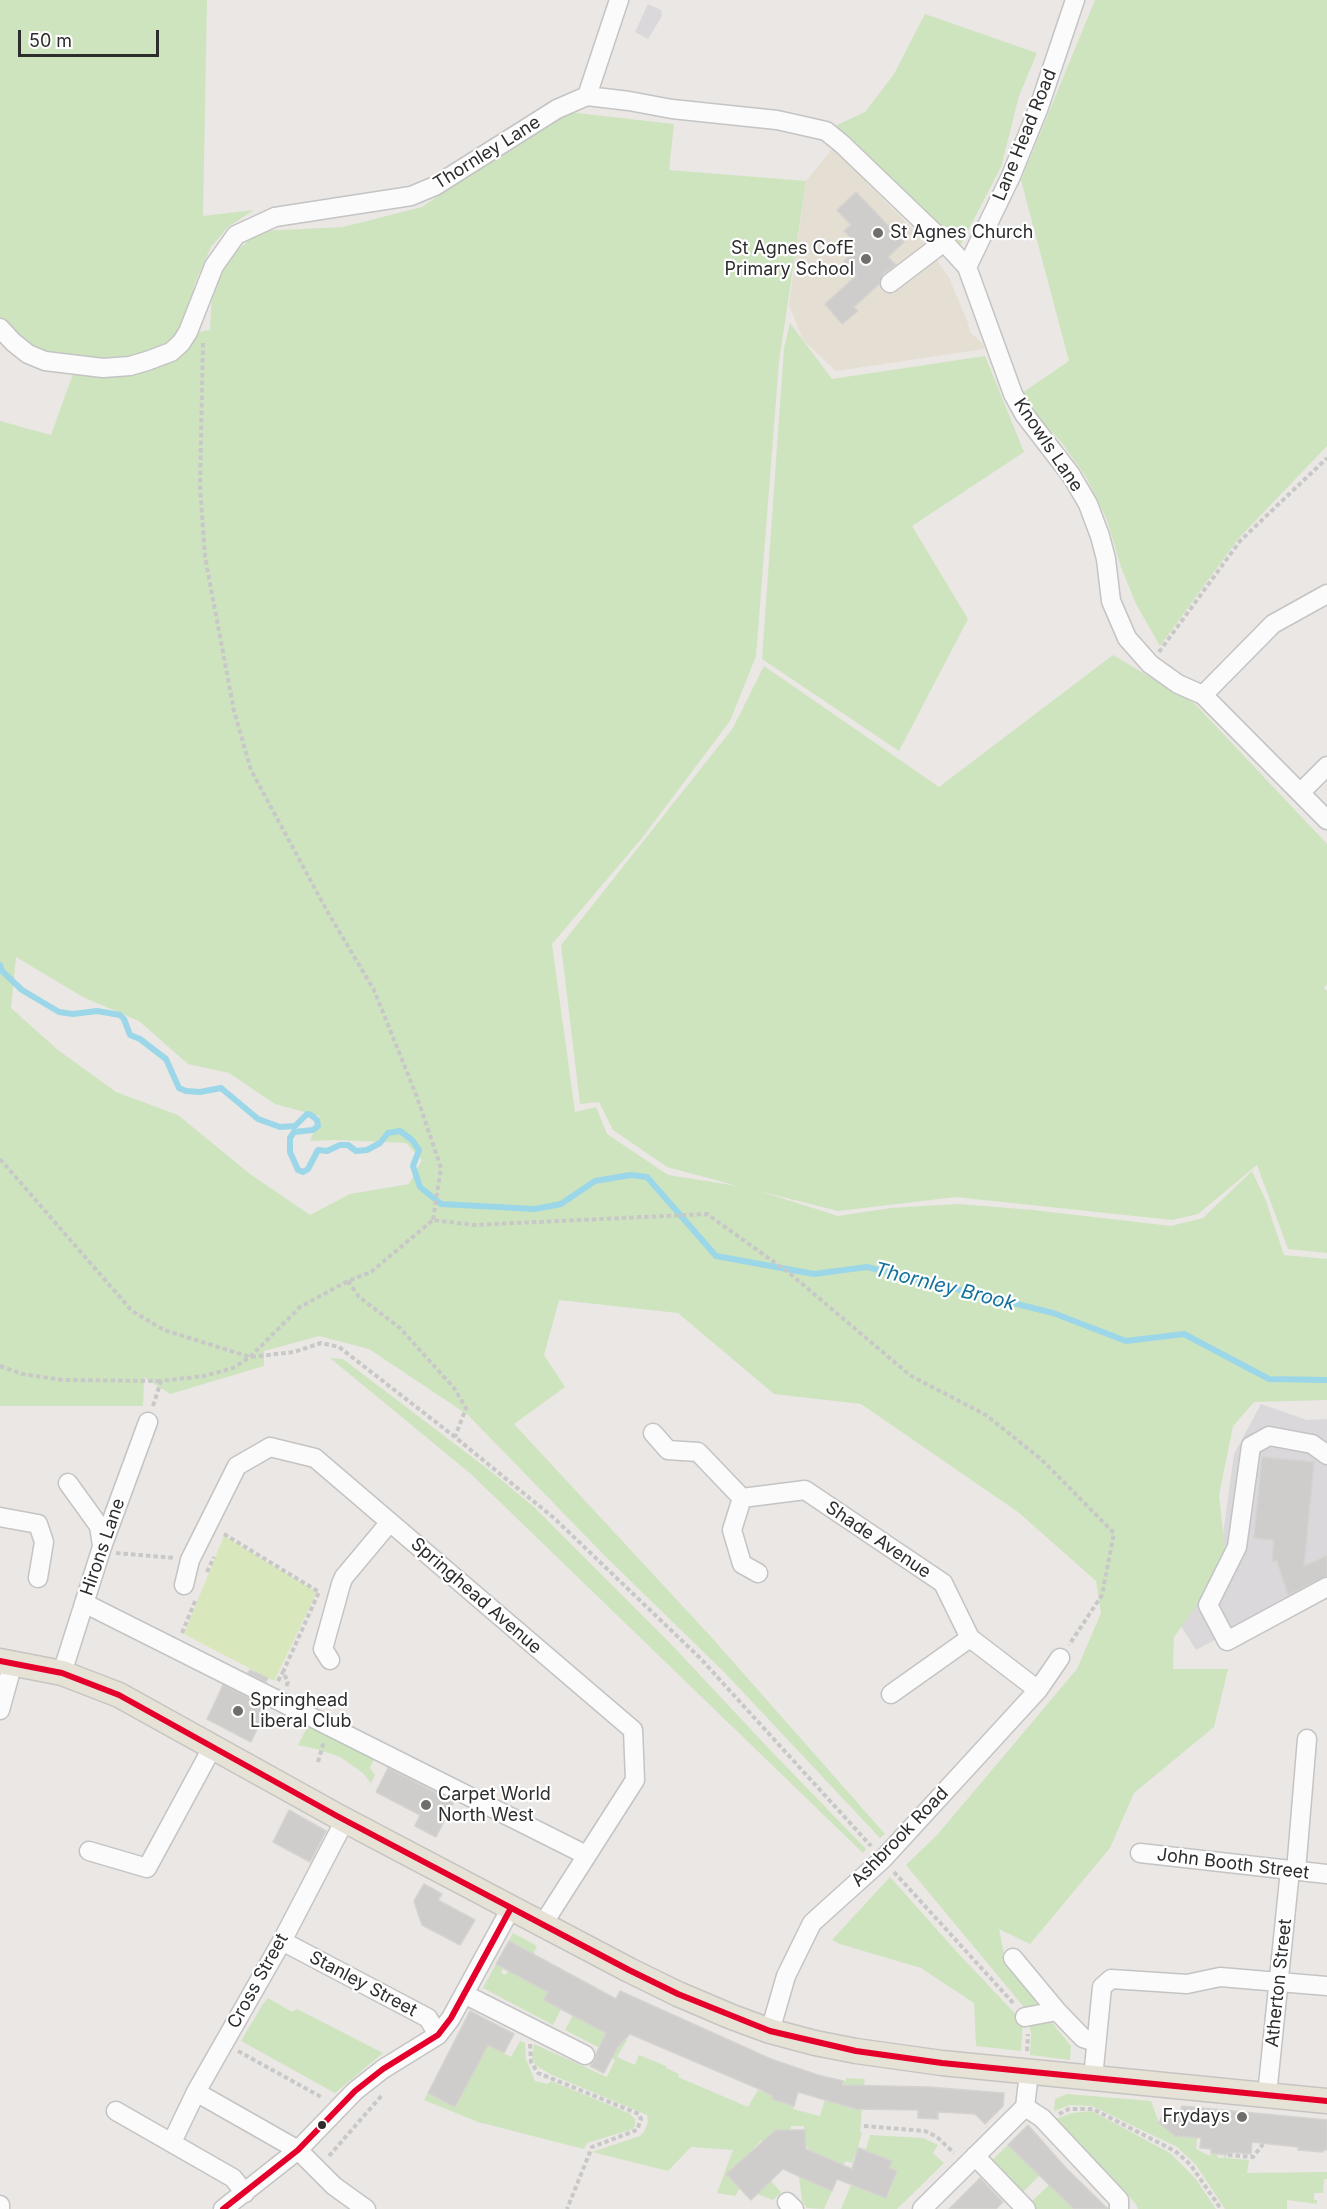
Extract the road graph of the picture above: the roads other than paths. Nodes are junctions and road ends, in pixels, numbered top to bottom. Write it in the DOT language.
graph roads {
  1 [pos="619,0"];
  2 [pos="1075,0"];
  3 [pos="588,96"];
  4 [pos="944,242"];
  5 [pos="967,267"];
  6 [pos="890,283"];
  7 [pos="0,328"];
  8 [pos="1327,594"];
  9 [pos="1203,695"];
  10 [pos="1327,766"];
  11 [pos="1300,793"];
  12 [pos="1327,820"];
  13 [pos="148,1422"];
  14 [pos="653,1433"];
  15 [pos="1327,1455"];
  16 [pos="68,1484"];
  17 [pos="742,1498"];
  18 [pos="0,1517"];
  19 [pos="390,1522"];
  20 [pos="101,1549"];
  21 [pos="758,1573"];
  22 [pos="38,1578"];
  23 [pos="1327,1587"];
  24 [pos="191,1590"];
  25 [pos="84,1603"];
  26 [pos="970,1638"];
  27 [pos="1060,1659"];
  28 [pos="330,1660"];
  29 [pos="7,1662"];
  30 [pos="62,1673"];
  31 [pos="1038,1690"];
  32 [pos="891,1694"];
  33 [pos="0,1710"];
  34 [pos="1307,1739"];
  35 [pos="212,1748"];
  36 [pos="345,1820"];
  37 [pos="89,1851"];
  38 [pos="1140,1853"];
  39 [pos="586,1855"];
  40 [pos="1293,1871"];
  41 [pos="1327,1874"];
  42 [pos="511,1908"];
  43 [pos="543,1924"];
  44 [pos="282,1941"];
  45 [pos="1014,1958"];
  46 [pos="1279,1982"];
  47 [pos="1319,1985"];
  48 [pos="464,1994"];
  49 [pos="1057,2011"];
  50 [pos="1025,2017"];
  51 [pos="770,2031"];
  52 [pos="438,2035"];
  53 [pos="1095,2042"];
  54 [pos="585,2055"];
  55 [pos="1029,2073"];
  56 [pos="1093,2078"];
  57 [pos="196,2092"];
  58 [pos="1267,2095"];
  59 [pos="1327,2101"];
  60 [pos="1025,2107"];
  61 [pos="116,2111"];
  62 [pos="172,2142"];
  63 [pos="298,2150"];
  64 [pos="966,2156"];
  65 [pos="245,2193"];
  66 [pos="223,2209"];
  67 [pos="366,2209"];
  68 [pos="922,2209"];
  69 [pos="1026,2209"];
  70 [pos="1119,2209"];
  1 -- 3 [label="street"];
  2 -- 5 [label="street, Lane Head Road"];
  3 -- 4 [label="street, Thornley Lane"];
  3 -- 7 [label="street, Thornley Lane"];
  4 -- 5 [label="street, Thornley Lane"];
  4 -- 6 [label="street"];
  5 -- 9 [label="street, Knowls Lane"];
  8 -- 9 [label="street"];
  9 -- 11 [label="street, Knowls Lane"];
  10 -- 11 [label="street"];
  11 -- 12 [label="street, Knowls Lane"];
  13 -- 20 [label="street, Hirons Lane"];
  14 -- 17 [label="street"];
  15 -- 23 [label="street"];
  16 -- 20 [label="street"];
  17 -- 21 [label="street"];
  17 -- 26 [label="street, Shade Avenue"];
  18 -- 22 [label="street"];
  19 -- 24 [label="street, Springhead Avenue"];
  19 -- 28 [label="street"];
  19 -- 39 [label="street, Springhead Avenue"];
  20 -- 25 [label="street, Hirons Lane"];
  25 -- 30 [label="street, Hirons Lane"];
  25 -- 39 [label="street"];
  26 -- 31 [label="street, Shade Avenue"];
  26 -- 32 [label="street"];
  27 -- 31 [label="street, Ashbrook Road"];
  29 -- 30 [label="main road"];
  29 -- 33 [label="street"];
  30 -- 35 [label="main road"];
  31 -- 51 [label="street, Ashbrook Road"];
  34 -- 40 [label="street, Atherton Street"];
  35 -- 36 [label="main road"];
  35 -- 37 [label="street"];
  36 -- 42 [label="main road"];
  36 -- 44 [label="street, Cross Street"];
  38 -- 40 [label="street, John Booth Street"];
  39 -- 43 [label="street, Springhead Avenue"];
  40 -- 41 [label="street, John Booth Street"];
  40 -- 46 [label="street, Atherton Street"];
  42 -- 43 [label="main road"];
  42 -- 48 [label="street"];
  43 -- 51 [label="main road"];
  44 -- 52 [label="street, Stanley Street"];
  44 -- 57 [label="street, Cross Street"];
  45 -- 49 [label="street"];
  46 -- 47 [label="street"];
  46 -- 53 [label="street"];
  46 -- 58 [label="street, Atherton Street"];
  48 -- 52 [label="street"];
  48 -- 54 [label="street"];
  49 -- 50 [label="street"];
  49 -- 53 [label="street"];
  51 -- 55 [label="main road"];
  52 -- 63 [label="street"];
  53 -- 56 [label="street"];
  55 -- 56 [label="main road"];
  55 -- 60 [label="street"];
  56 -- 58 [label="main road"];
  57 -- 62 [label="street, Cross Street"];
  57 -- 63 [label="street"];
  58 -- 59 [label="main road"];
  60 -- 64 [label="street"];
  60 -- 70 [label="street"];
  61 -- 62 [label="street"];
  62 -- 65 [label="street"];
  63 -- 65 [label="street"];
  63 -- 67 [label="street"];
  64 -- 68 [label="street"];
  64 -- 69 [label="street"];
  65 -- 66 [label="street"];
}
